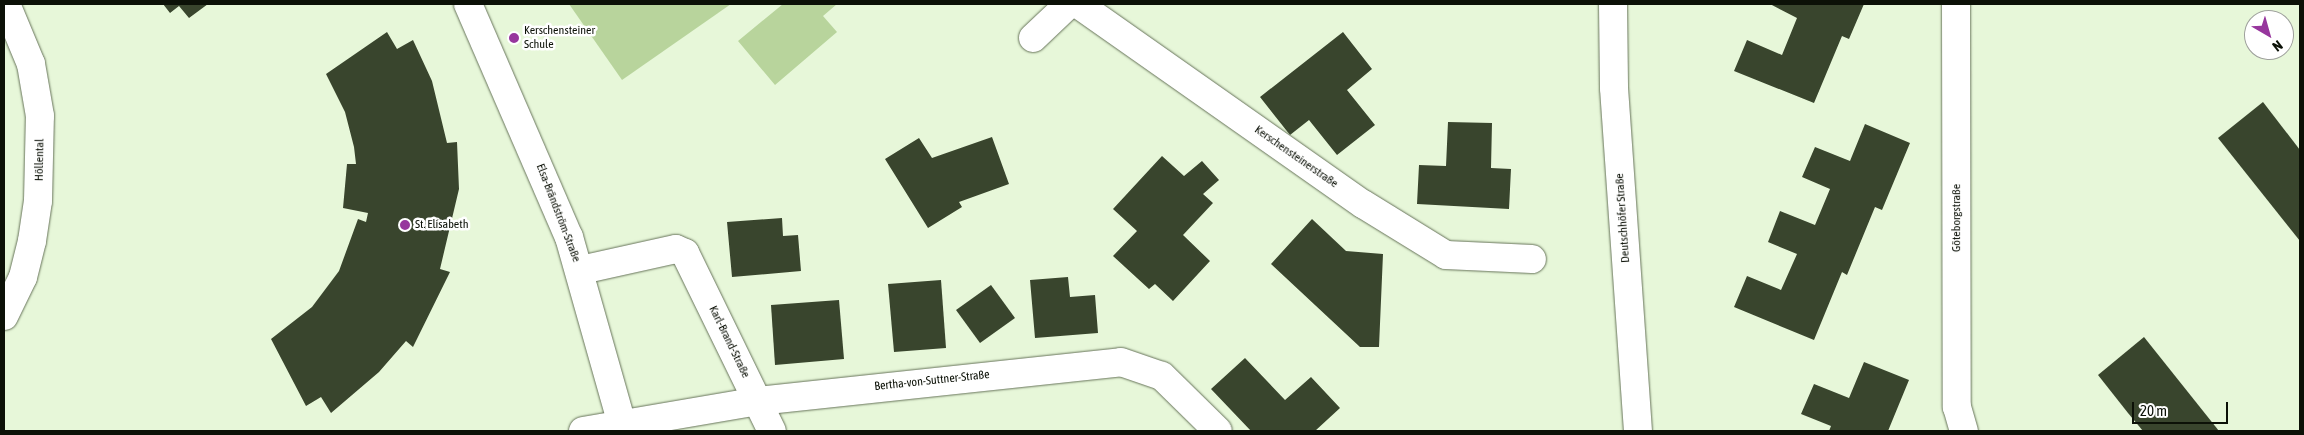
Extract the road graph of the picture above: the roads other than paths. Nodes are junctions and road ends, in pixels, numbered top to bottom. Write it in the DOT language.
graph roads {
  1 [pos="6,4"];
  2 [pos="468,4"];
  3 [pos="1069,4"];
  4 [pos="1078,4"];
  5 [pos="1613,4"];
  6 [pos="1956,4"];
  7 [pos="1033,38"];
  8 [pos="1532,259"];
  9 [pos="581,270"];
  10 [pos="4,316"];
  11 [pos="758,401"];
  12 [pos="623,426"];
  13 [pos="583,431"];
  14 [pos="772,431"];
  15 [pos="1218,431"];
  16 [pos="1638,431"];
  17 [pos="1964,431"];
  1 -- 10 [label="street, Höllental"];
  2 -- 9 [label="street, Elsa-Brändström-Straße"];
  3 -- 7 [label="street"];
  4 -- 8 [label="street, Kerschensteinerstraße"];
  5 -- 16 [label="street, Deutschhöfer Straße"];
  6 -- 17 [label="street, Göteborgstraße"];
  9 -- 11 [label="street, Karl-Brand-Straße"];
  9 -- 12 [label="street, Elsa-Brändström-Straße"];
  11 -- 12 [label="street, Bertha-von-Suttner-Straße"];
  11 -- 14 [label="street, Karl-Brand-Straße"];
  11 -- 15 [label="street, Bertha-von-Suttner-Straße"];
  12 -- 13 [label="street, Bertha-von-Suttner-Straße"];
}
